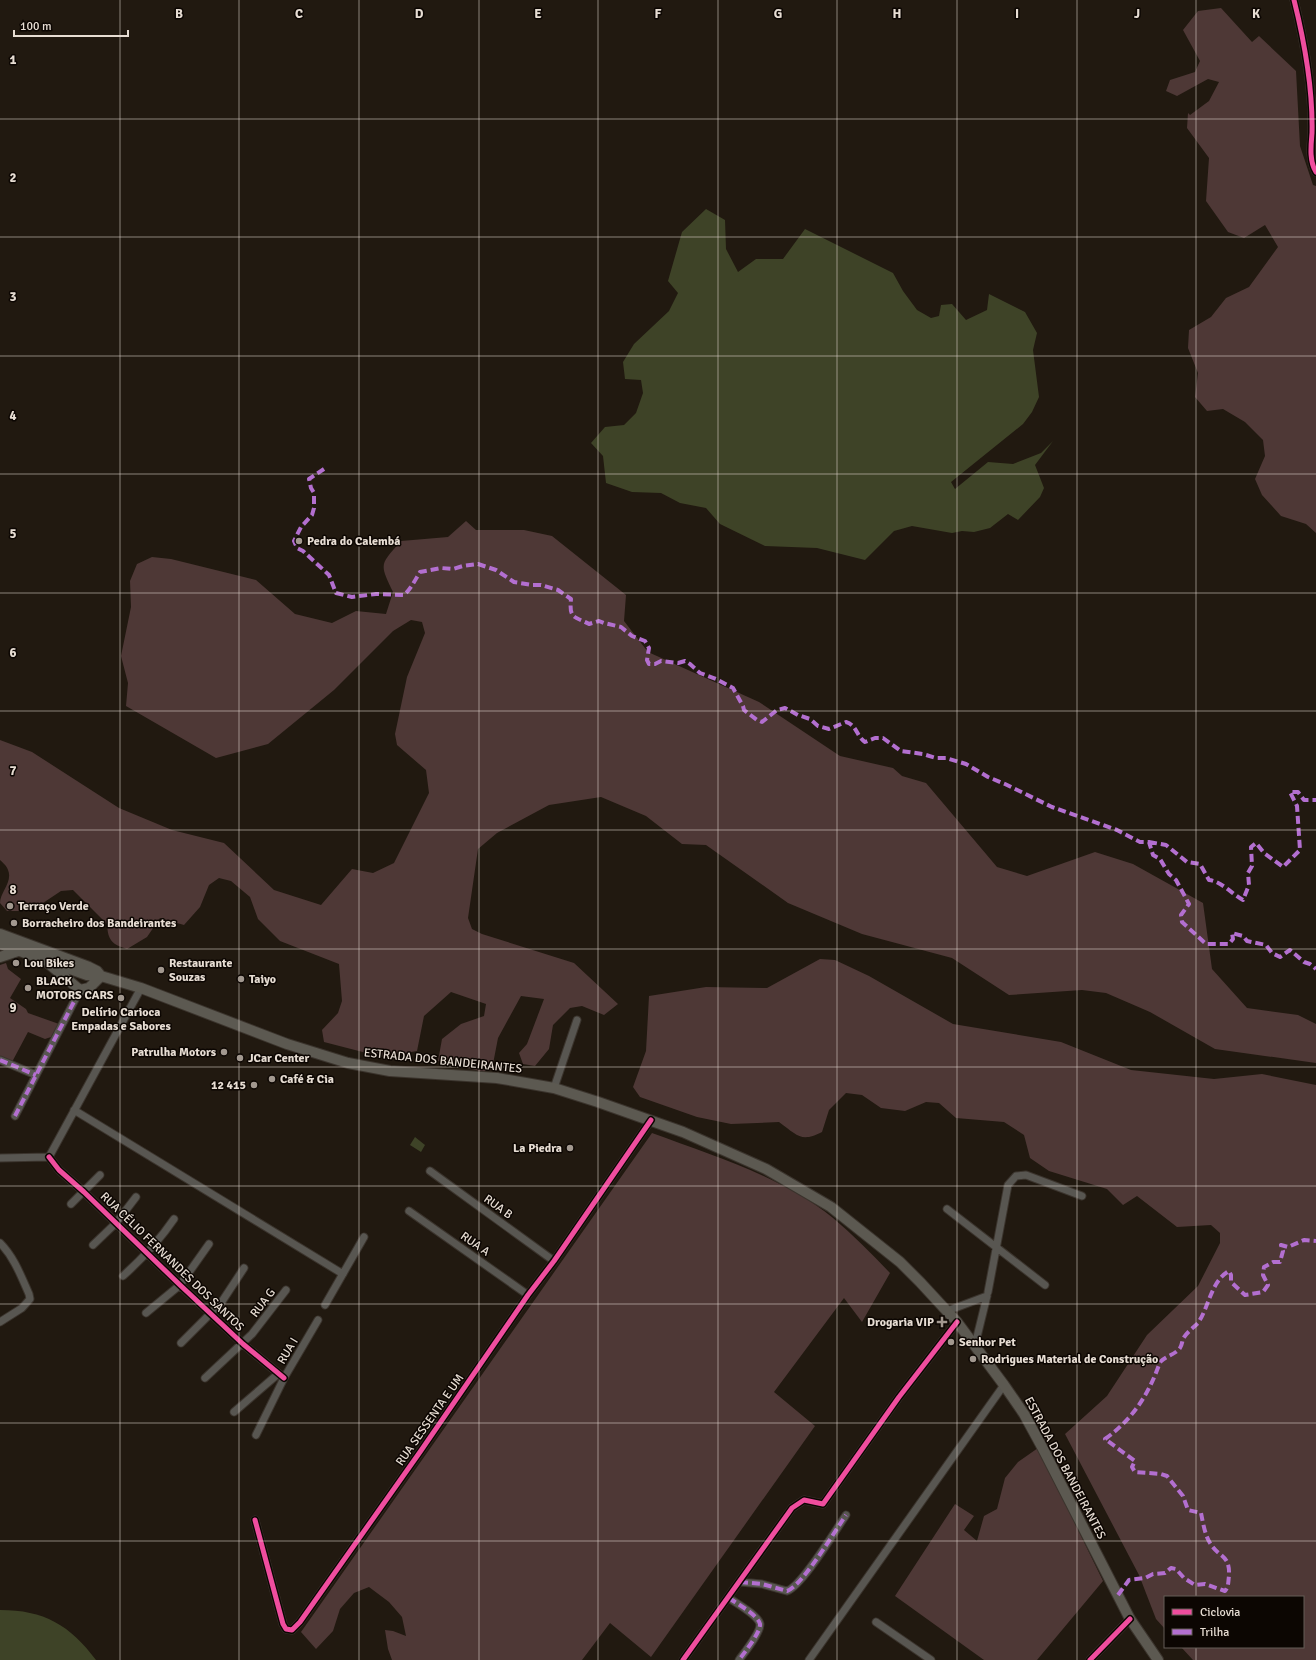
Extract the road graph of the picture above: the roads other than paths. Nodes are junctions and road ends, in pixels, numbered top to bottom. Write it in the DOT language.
graph roads {
  1 [pos="1294,0"];
  2 [pos="1316,172"];
  3 [pos="0,934"];
  4 [pos="0,944"];
  5 [pos="39,948"];
  6 [pos="18,951"];
  7 [pos="0,957"];
  8 [pos="43,959"];
  9 [pos="100,976"];
  10 [pos="141,988"];
  11 [pos="80,990"];
  12 [pos="577,1020"];
  13 [pos="0,1060"];
  14 [pos="36,1075"];
  15 [pos="554,1088"];
  16 [pos="74,1110"];
  17 [pos="16,1116"];
  18 [pos="651,1120"];
  19 [pos="49,1157"];
  20 [pos="0,1158"];
  21 [pos="430,1171"];
  22 [pos="100,1175"];
  23 [pos="84,1192"];
  24 [pos="1082,1196"];
  25 [pos="136,1197"];
  26 [pos="71,1204"];
  27 [pos="947,1209"];
  28 [pos="409,1211"];
  29 [pos="174,1219"];
  30 [pos="116,1223"];
  31 [pos="364,1237"];
  32 [pos="209,1244"];
  33 [pos="93,1245"];
  34 [pos="1,1247"];
  35 [pos="996,1248"];
  36 [pos="148,1254"];
  37 [pos="554,1261"];
  38 [pos="244,1268"];
  39 [pos="343,1274"];
  40 [pos="123,1276"];
  41 [pos="180,1285"];
  42 [pos="1045,1285"];
  43 [pos="286,1290"];
  44 [pos="988,1292"];
  45 [pos="528,1295"];
  46 [pos="325,1305"];
  47 [pos="947,1311"];
  48 [pos="146,1312"];
  49 [pos="211,1314"];
  50 [pos="318,1320"];
  51 [pos="0,1322"];
  52 [pos="957,1322"];
  53 [pos="181,1343"];
  54 [pos="243,1344"];
  55 [pos="975,1345"];
  56 [pos="281,1376"];
  57 [pos="205,1378"];
  58 [pos="1004,1385"];
  59 [pos="234,1412"];
  60 [pos="256,1435"];
  61 [pos="846,1515"];
  62 [pos="255,1520"];
  63 [pos="740,1582"];
  64 [pos="729,1598"];
  65 [pos="1130,1619"];
  66 [pos="876,1622"];
  67 [pos="683,1660"];
  68 [pos="740,1660"];
  69 [pos="809,1660"];
  70 [pos="931,1660"];
  71 [pos="1090,1660"];
  72 [pos="1158,1660"];
  1 -- 2 [label="street"];
  3 -- 5 [label="main road, ESTRADA DOS BANDEIRANTES"];
  4 -- 6 [label="main road, ESTRADA DOS BANDEIRANTES"];
  5 -- 6 [label="main road"];
  5 -- 9 [label="main road, ESTRADA DOS BANDEIRANTES"];
  6 -- 7 [label="main road"];
  6 -- 8 [label="main road, ESTRADA DOS BANDEIRANTES"];
  8 -- 9 [label="main road, ESTRADA DOS BANDEIRANTES"];
  8 -- 11 [label="main road"];
  9 -- 10 [label="main road, ESTRADA DOS BANDEIRANTES"];
  9 -- 11 [label="main road"];
  10 -- 15 [label="main road, ESTRADA DOS BANDEIRANTES"];
  10 -- 16 [label="street"];
  11 -- 14 [label="street"];
  12 -- 15 [label="street"];
  13 -- 14 [label="street"];
  14 -- 17 [label="street"];
  15 -- 18 [label="main road, ESTRADA DOS BANDEIRANTES"];
  16 -- 19 [label="street"];
  16 -- 39 [label="street"];
  18 -- 37 [label="street, RUA SESSENTA E UM"];
  18 -- 47 [label="main road, ESTRADA DOS BANDEIRANTES"];
  19 -- 20 [label="street"];
  19 -- 23 [label="street, RUA CÉLIO FERNANDES DOS SANTOS"];
  21 -- 37 [label="street, RUA B"];
  22 -- 23 [label="street"];
  23 -- 26 [label="street"];
  23 -- 30 [label="street, RUA CÉLIO FERNANDES DOS SANTOS"];
  24 -- 35 [label="street"];
  25 -- 30 [label="street"];
  27 -- 35 [label="street"];
  28 -- 45 [label="street, RUA A"];
  29 -- 36 [label="street"];
  30 -- 33 [label="street"];
  30 -- 36 [label="street, RUA CÉLIO FERNANDES DOS SANTOS"];
  31 -- 39 [label="street"];
  32 -- 41 [label="street"];
  34 -- 51 [label="street"];
  35 -- 42 [label="street"];
  35 -- 44 [label="street"];
  36 -- 40 [label="street"];
  36 -- 41 [label="street, RUA CÉLIO FERNANDES DOS SANTOS"];
  37 -- 45 [label="street, RUA SESSENTA E UM"];
  38 -- 49 [label="street"];
  39 -- 46 [label="street"];
  41 -- 48 [label="street"];
  41 -- 49 [label="street, RUA CÉLIO FERNANDES DOS SANTOS"];
  43 -- 54 [label="street, RUA G"];
  45 -- 62 [label="street, RUA SESSENTA E UM"];
  47 -- 52 [label="main road, ESTRADA DOS BANDEIRANTES"];
  47 -- 55 [label="street"];
  49 -- 53 [label="street"];
  49 -- 54 [label="street, RUA CÉLIO FERNANDES DOS SANTOS"];
  50 -- 56 [label="street, RUA I"];
  52 -- 55 [label="main road, ESTRADA DOS BANDEIRANTES"];
  52 -- 63 [label="street"];
  54 -- 56 [label="street, RUA CÉLIO FERNANDES DOS SANTOS"];
  54 -- 57 [label="street, RUA G"];
  55 -- 58 [label="main road, ESTRADA DOS BANDEIRANTES"];
  56 -- 59 [label="street"];
  56 -- 60 [label="street, RUA I"];
  58 -- 65 [label="main road, ESTRADA DOS BANDEIRANTES"];
  58 -- 69 [label="street"];
  61 -- 63 [label="street"];
  63 -- 64 [label="street"];
  64 -- 67 [label="street"];
  64 -- 68 [label="street"];
  65 -- 71 [label="street"];
  65 -- 72 [label="main road, ESTRADA DOS BANDEIRANTES"];
  66 -- 70 [label="street"];
}
